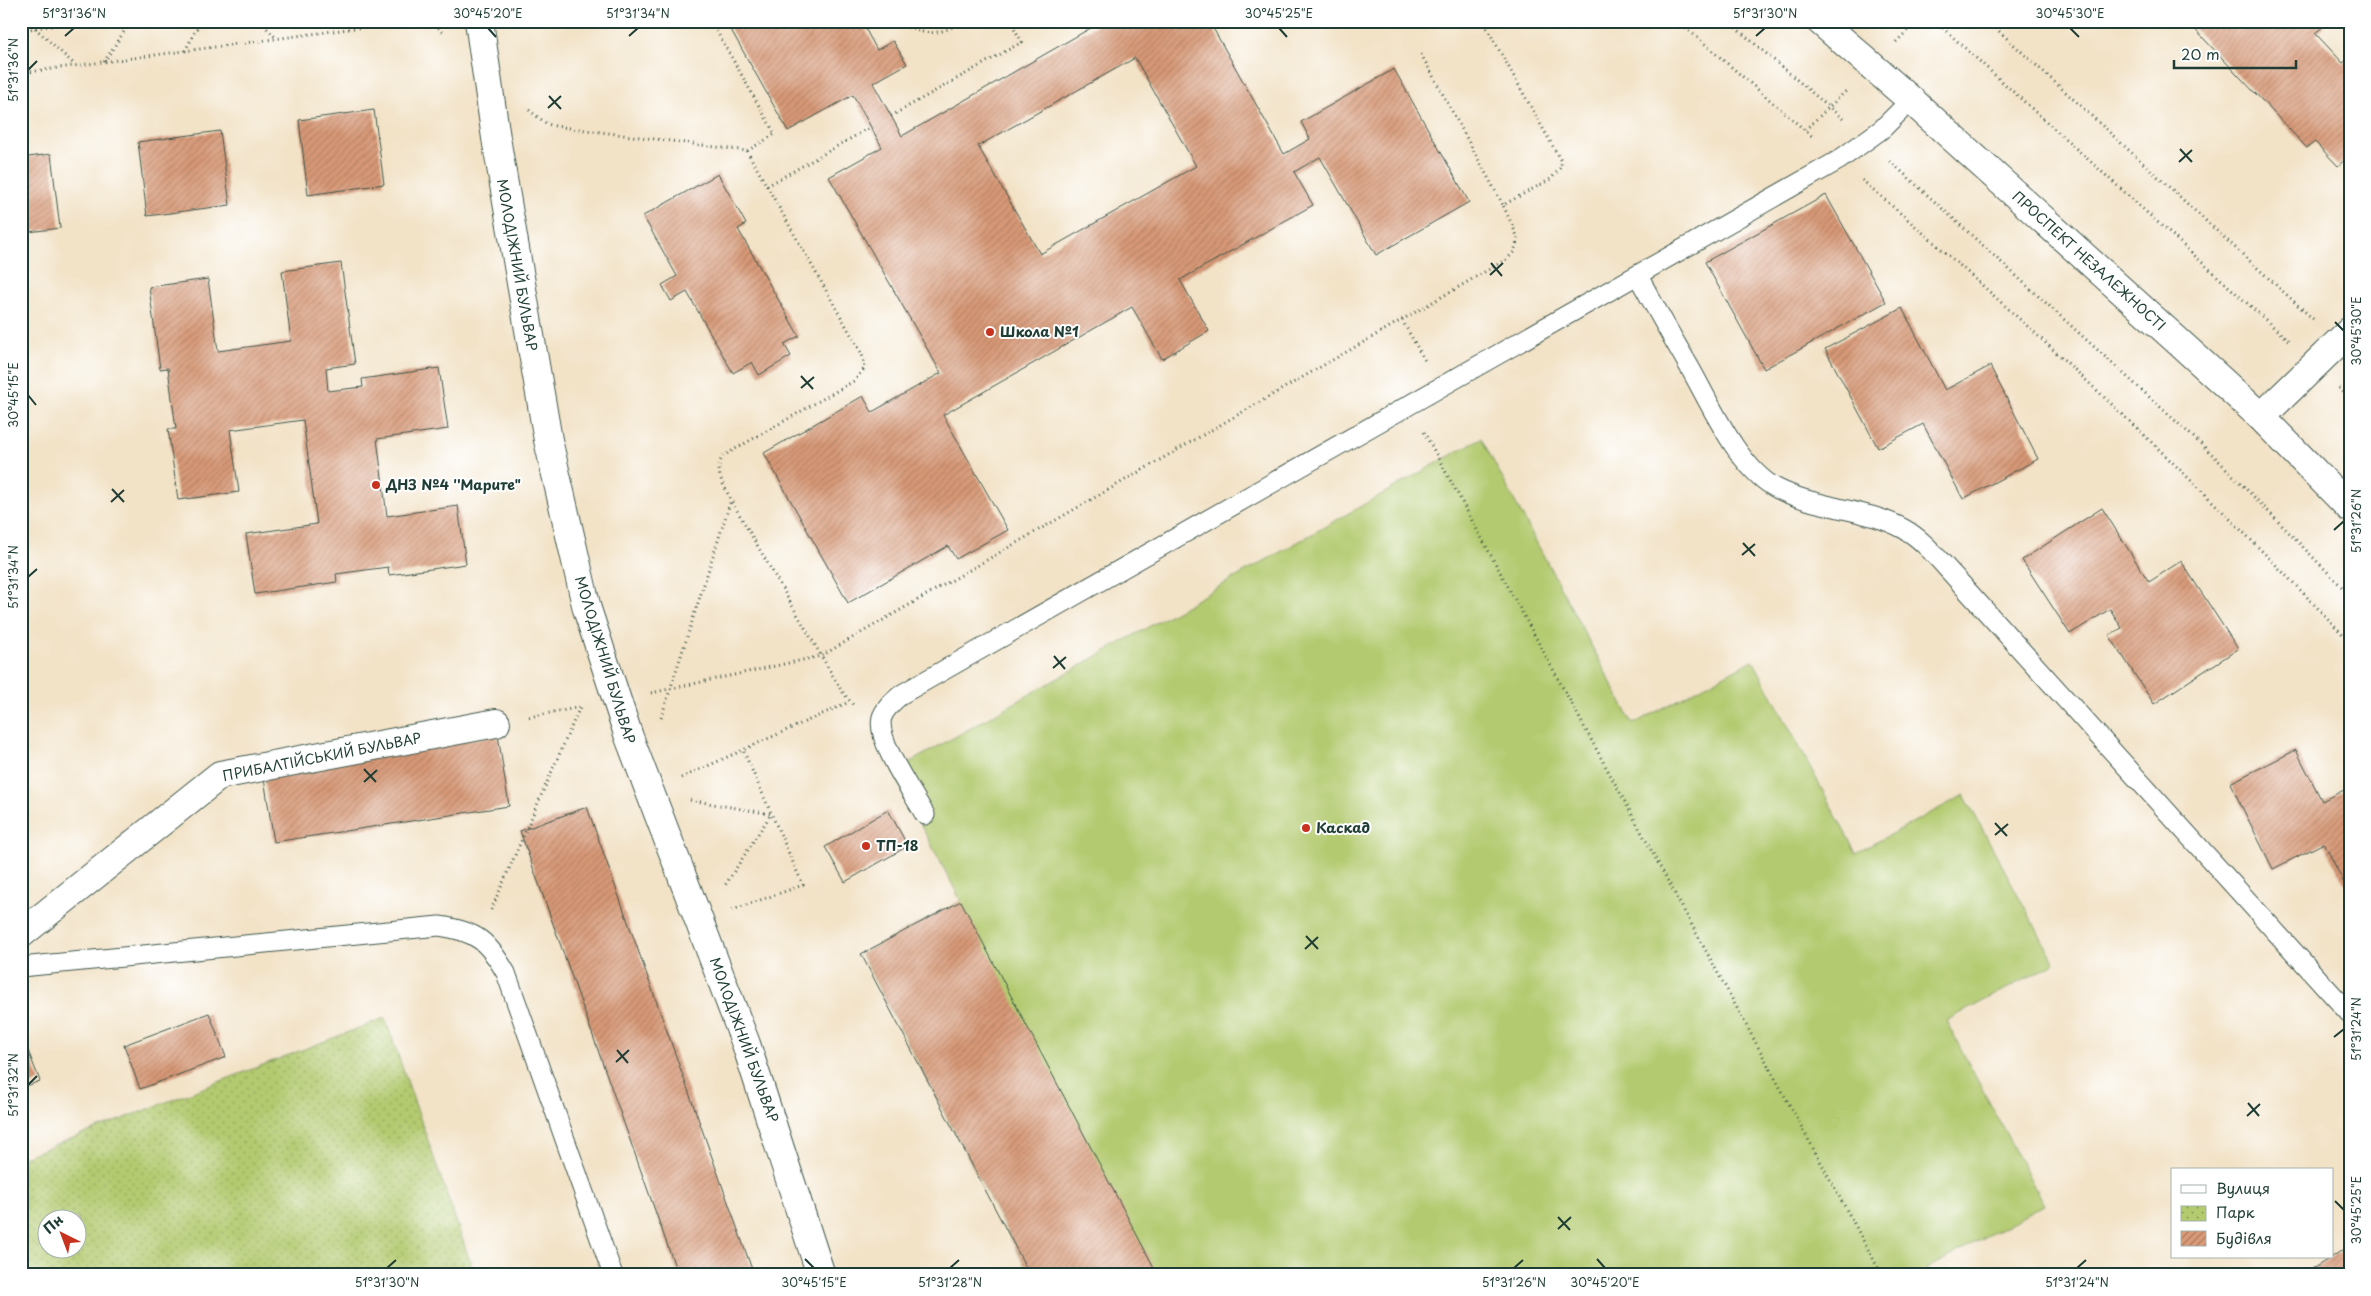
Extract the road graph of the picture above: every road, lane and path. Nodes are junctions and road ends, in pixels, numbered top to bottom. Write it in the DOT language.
graph roads {
  1 [pos="87,21"];
  2 [pos="130,21"];
  3 [pos="201,21"];
  4 [pos="260,21"];
  5 [pos="408,21"];
  6 [pos="431,21"];
  7 [pos="479,21"];
  8 [pos="711,21"];
  9 [pos="894,21"];
  10 [pos="964,21"];
  11 [pos="1010,21"];
  12 [pos="1483,21"];
  13 [pos="1678,21"];
  14 [pos="1728,21"];
  15 [pos="1820,21"];
  16 [pos="1935,21"];
  17 [pos="1988,21"];
  18 [pos="388,22"];
  19 [pos="35,28"];
  20 [pos="21,30"];
  21 [pos="276,39"];
  22 [pos="184,52"];
  23 [pos="1421,54"];
  24 [pos="104,62"];
  25 [pos="75,66"];
  26 [pos="21,73"];
  27 [pos="486,73"];
  28 [pos="1911,100"];
  29 [pos="527,108"];
  30 [pos="891,116"];
  31 [pos="871,127"];
  32 [pos="1867,141"];
  33 [pos="747,150"];
  34 [pos="1839,160"];
  35 [pos="766,186"];
  36 [pos="1503,205"];
  37 [pos="1638,276"];
  38 [pos="1402,320"];
  39 [pos="2344,337"];
  40 [pos="2315,365"];
  41 [pos="1439,387"];
  42 [pos="2350,398"];
  43 [pos="1409,405"];
  44 [pos="2260,417"];
  45 [pos="731,500"];
  46 [pos="2350,508"];
  47 [pos="2350,595"];
  48 [pos="2350,642"];
  49 [pos="821,656"];
  50 [pos="670,689"];
  51 [pos="616,700"];
  52 [pos="580,707"];
  53 [pos="496,723"];
  54 [pos="743,750"];
  55 [pos="647,784"];
  56 [pos="771,814"];
  57 [pos="925,814"];
  58 [pos="701,922"];
  59 [pos="21,934"];
  60 [pos="479,937"];
  61 [pos="21,967"];
  62 [pos="2350,1014"];
  63 [pos="613,1275"];
  64 [pos="821,1275"];
  65 [pos="1882,1275"];
  1 -- 19 [label="path"];
  2 -- 24 [label="path"];
  3 -- 22 [label="path"];
  4 -- 21 [label="path"];
  5 -- 18 [label="path"];
  6 -- 27 [label="path"];
  7 -- 27 [label="street, МОЛОДІЖНИЙ БУЛЬВАР"];
  8 -- 33 [label="path"];
  9 -- 10 [label="path"];
  11 -- 30 [label="path"];
  12 -- 36 [label="path"];
  13 -- 34 [label="path"];
  14 -- 32 [label="path"];
  15 -- 28 [label="street, ПРОСПЕКТ НЕЗАЛЕЖНОСТІ"];
  16 -- 40 [label="path"];
  17 -- 39 [label="path"];
  18 -- 21 [label="path"];
  19 -- 20 [label="path"];
  19 -- 25 [label="path"];
  21 -- 22 [label="path"];
  22 -- 24 [label="path"];
  23 -- 36 [label="path"];
  24 -- 25 [label="path"];
  25 -- 26 [label="path"];
  27 -- 51 [label="street, МОЛОДІЖНИЙ БУЛЬВАР"];
  28 -- 32 [label="lane"];
  28 -- 44 [label="street, ПРОСПЕКТ НЕЗАЛЕЖНОСТІ"];
  29 -- 33 [label="path"];
  31 -- 35 [label="path"];
  32 -- 34 [label="lane"];
  32 -- 47 [label="path"];
  33 -- 35 [label="path"];
  34 -- 37 [label="lane"];
  34 -- 48 [label="path"];
  35 -- 45 [label="path"];
  36 -- 38 [label="path"];
  37 -- 41 [label="lane"];
  37 -- 62 [label="lane"];
  38 -- 41 [label="path"];
  38 -- 49 [label="path"];
  39 -- 40 [label="street"];
  40 -- 42 [label="path"];
  40 -- 44 [label="street"];
  41 -- 43 [label="lane"];
  43 -- 57 [label="lane"];
  43 -- 65 [label="path"];
  44 -- 46 [label="street, ПРОСПЕКТ НЕЗАЛЕЖНОСТІ"];
  45 -- 49 [label="path"];
  45 -- 50 [label="path"];
  49 -- 50 [label="path"];
  49 -- 54 [label="path"];
  50 -- 51 [label="path"];
  50 -- 55 [label="path"];
  51 -- 52 [label="path"];
  51 -- 55 [label="street, МОЛОДІЖНИЙ БУЛЬВАР"];
  52 -- 53 [label="path"];
  52 -- 60 [label="path"];
  53 -- 59 [label="street, ПРИБАЛТІЙСЬКИЙ БУЛЬВАР"];
  54 -- 55 [label="path"];
  54 -- 56 [label="path"];
  55 -- 56 [label="path"];
  55 -- 58 [label="street, МОЛОДІЖНИЙ БУЛЬВАР"];
  56 -- 58 [label="path"];
  56 -- 58 [label="path"];
  58 -- 64 [label="street, МОЛОДІЖНИЙ БУЛЬВАР"];
  60 -- 61 [label="lane"];
  60 -- 63 [label="lane"];
}
